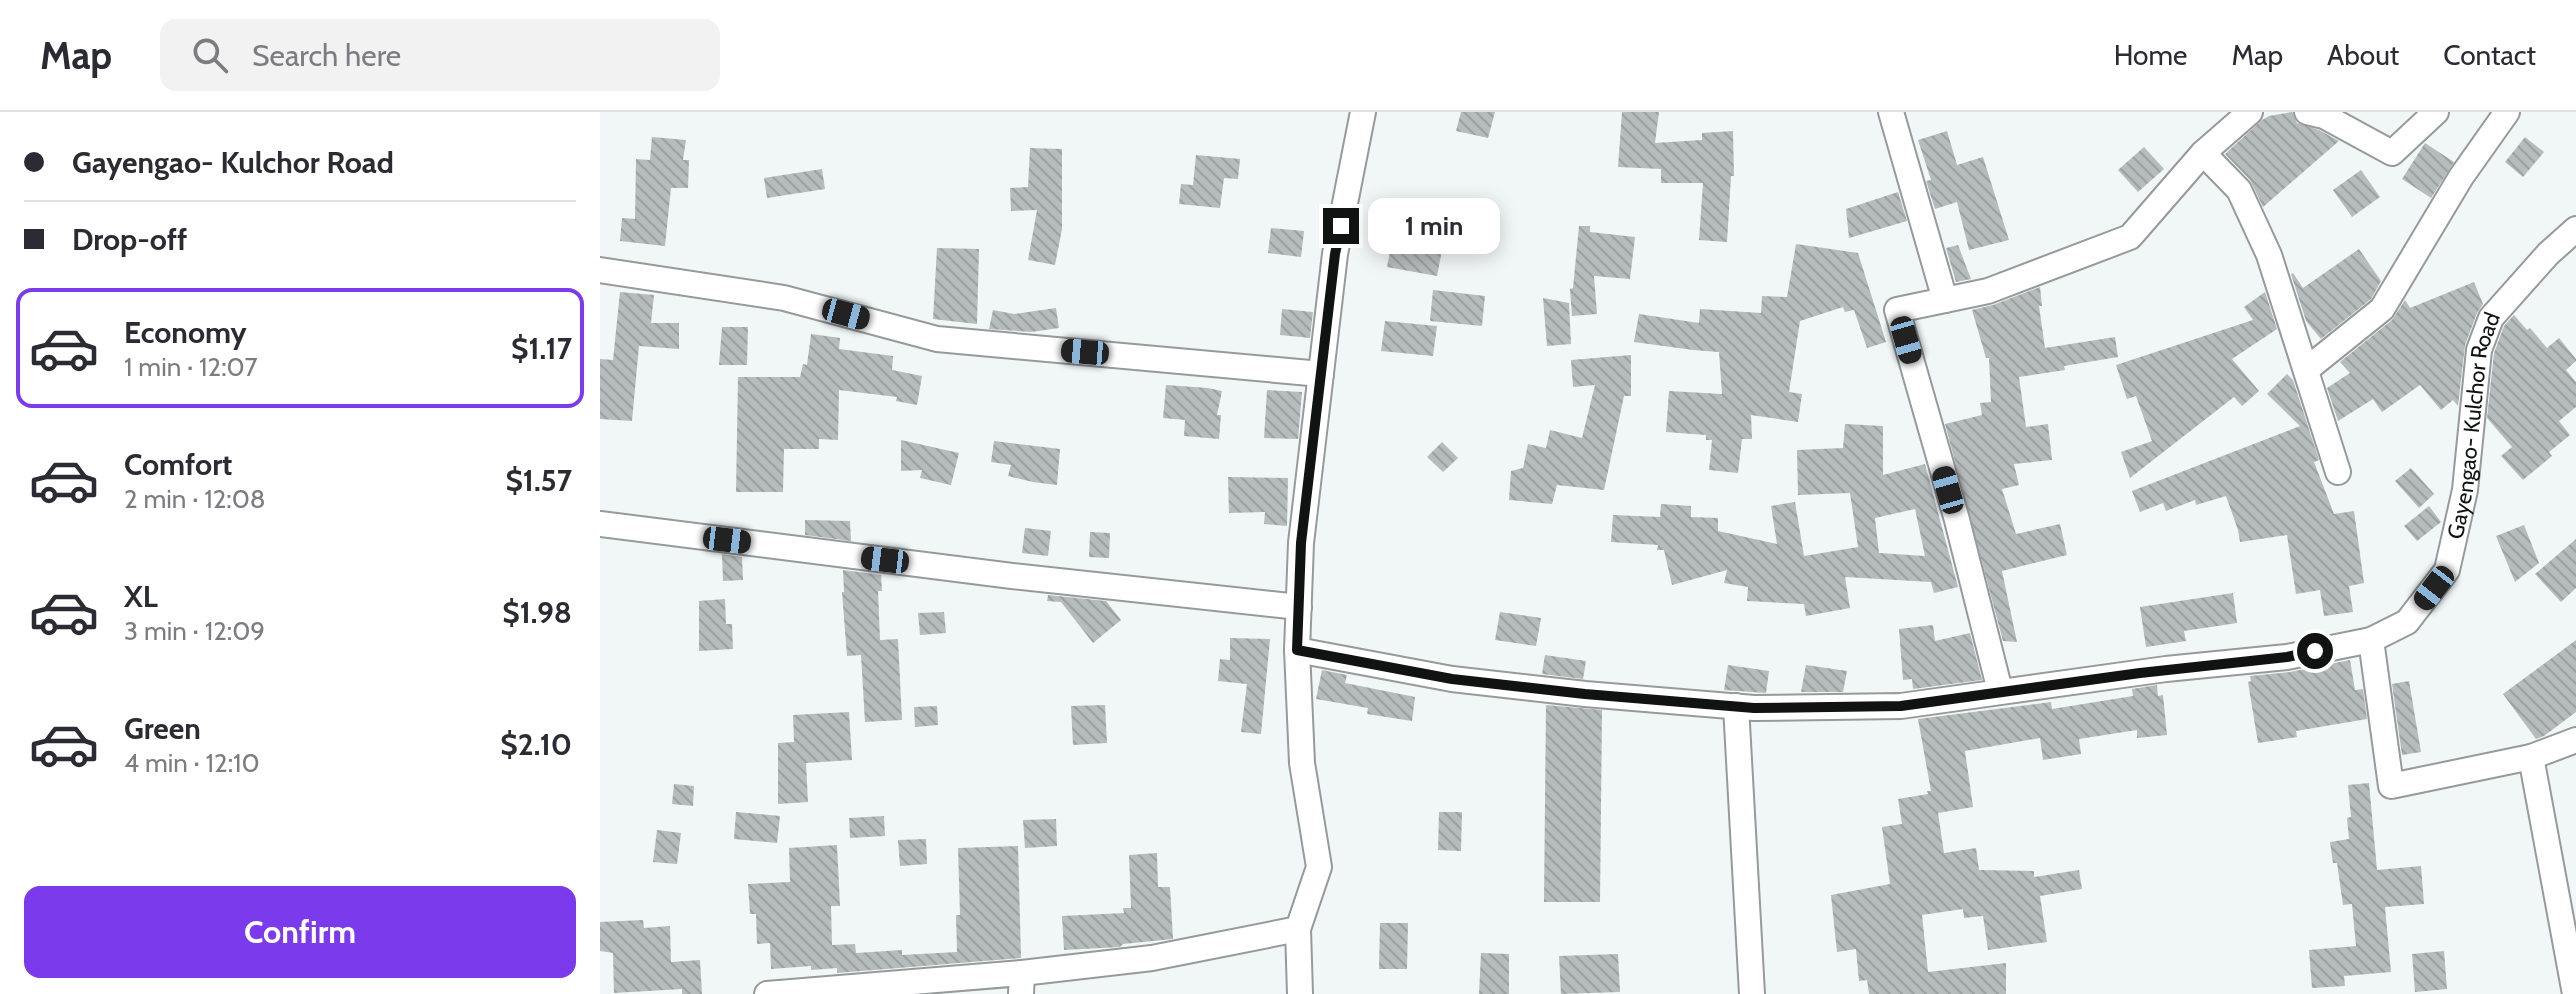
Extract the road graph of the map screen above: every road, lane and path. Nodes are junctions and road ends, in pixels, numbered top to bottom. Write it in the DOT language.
graph roads {
  1 [pos="1363,112"];
  2 [pos="1891,112"];
  3 [pos="2250,112"];
  4 [pos="2307,112"];
  5 [pos="2436,112"];
  6 [pos="2507,112"];
  7 [pos="2203,153"];
  8 [pos="2576,229"];
  9 [pos="600,270"];
  10 [pos="1945,300"];
  11 [pos="2306,370"];
  12 [pos="1321,374"];
  13 [pos="2338,472"];
  14 [pos="600,524"];
  15 [pos="1299,607"];
  16 [pos="2371,640"];
  17 [pos="1297,650"];
  18 [pos="2000,691"];
  19 [pos="1736,706"];
  20 [pos="2576,740"];
  21 [pos="2531,757"];
  22 [pos="1298,929"];
  23 [pos="1022,984"];
  24 [pos="767,994"];
  25 [pos="1300,994"];
  26 [pos="1752,994"];
  27 [pos="2575,994"];
  1 -- 12 [label="street"];
  2 -- 10 [label="street"];
  3 -- 7 [label="street"];
  4 -- 5 [label="street"];
  6 -- 11 [label="street"];
  7 -- 10 [label="street"];
  7 -- 11 [label="street"];
  8 -- 16 [label="street, Gayengao- Kulchor Road"];
  9 -- 12 [label="street"];
  10 -- 18 [label="street"];
  11 -- 13 [label="street"];
  12 -- 15 [label="street"];
  14 -- 15 [label="street"];
  15 -- 17 [label="street"];
  16 -- 18 [label="street, Gayengao- Kulchor Road"];
  16 -- 21 [label="street"];
  17 -- 19 [label="street, Gayengao- Kulchor Road"];
  17 -- 22 [label="street"];
  18 -- 19 [label="street, Gayengao- Kulchor Road"];
  19 -- 26 [label="street"];
  20 -- 21 [label="street"];
  21 -- 27 [label="street"];
  22 -- 23 [label="street"];
  22 -- 25 [label="street"];
  23 -- 24 [label="street"];
}
